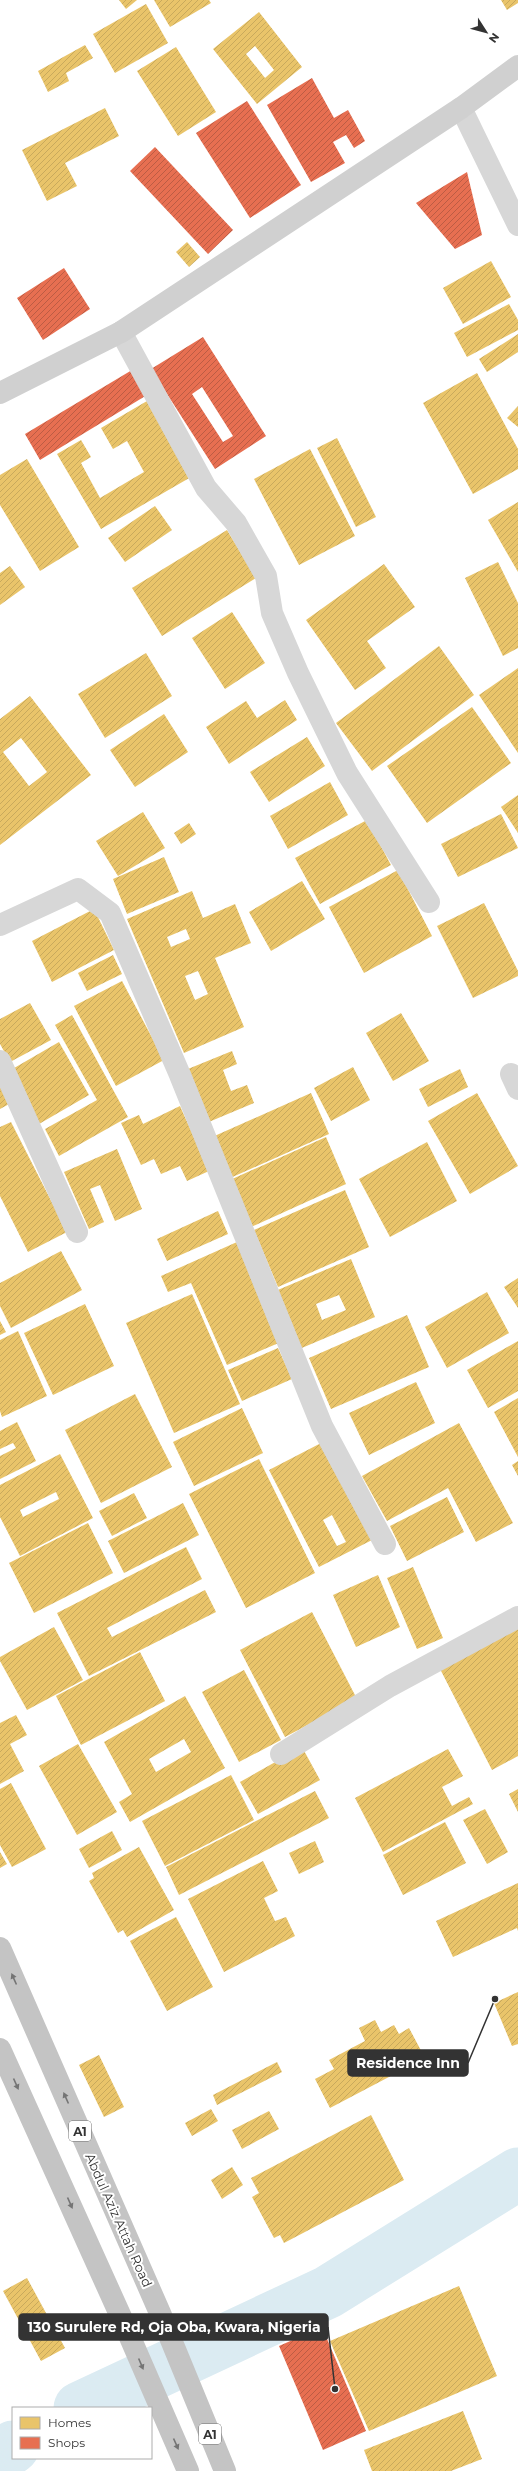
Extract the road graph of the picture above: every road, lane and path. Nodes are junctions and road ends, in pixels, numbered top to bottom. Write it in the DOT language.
graph roads {
  1 [pos="518,66"];
  2 [pos="461,108"];
  3 [pos="518,225"];
  4 [pos="121,332"];
  5 [pos="0,393"];
  6 [pos="429,902"];
  7 [pos="0,925"];
  8 [pos="0,1061"];
  9 [pos="77,1232"];
  10 [pos="385,1544"];
  11 [pos="518,1617"];
  12 [pos="281,1754"];
  13 [pos="0,1948"];
  14 [pos="0,2049"];
  15 [pos="188,2471"];
  16 [pos="225,2471"];
  1 -- 2 [label="street"];
  2 -- 3 [label="street"];
  2 -- 4 [label="street"];
  4 -- 5 [label="street"];
  4 -- 6 [label="street"];
  7 -- 10 [label="street"];
  8 -- 9 [label="street"];
  11 -- 12 [label="street"];
  16 -- 13 [label="highway, Abdul Aziz Attah Road / A1, one-way"];
  14 -- 15 [label="highway, one-way"];
}
